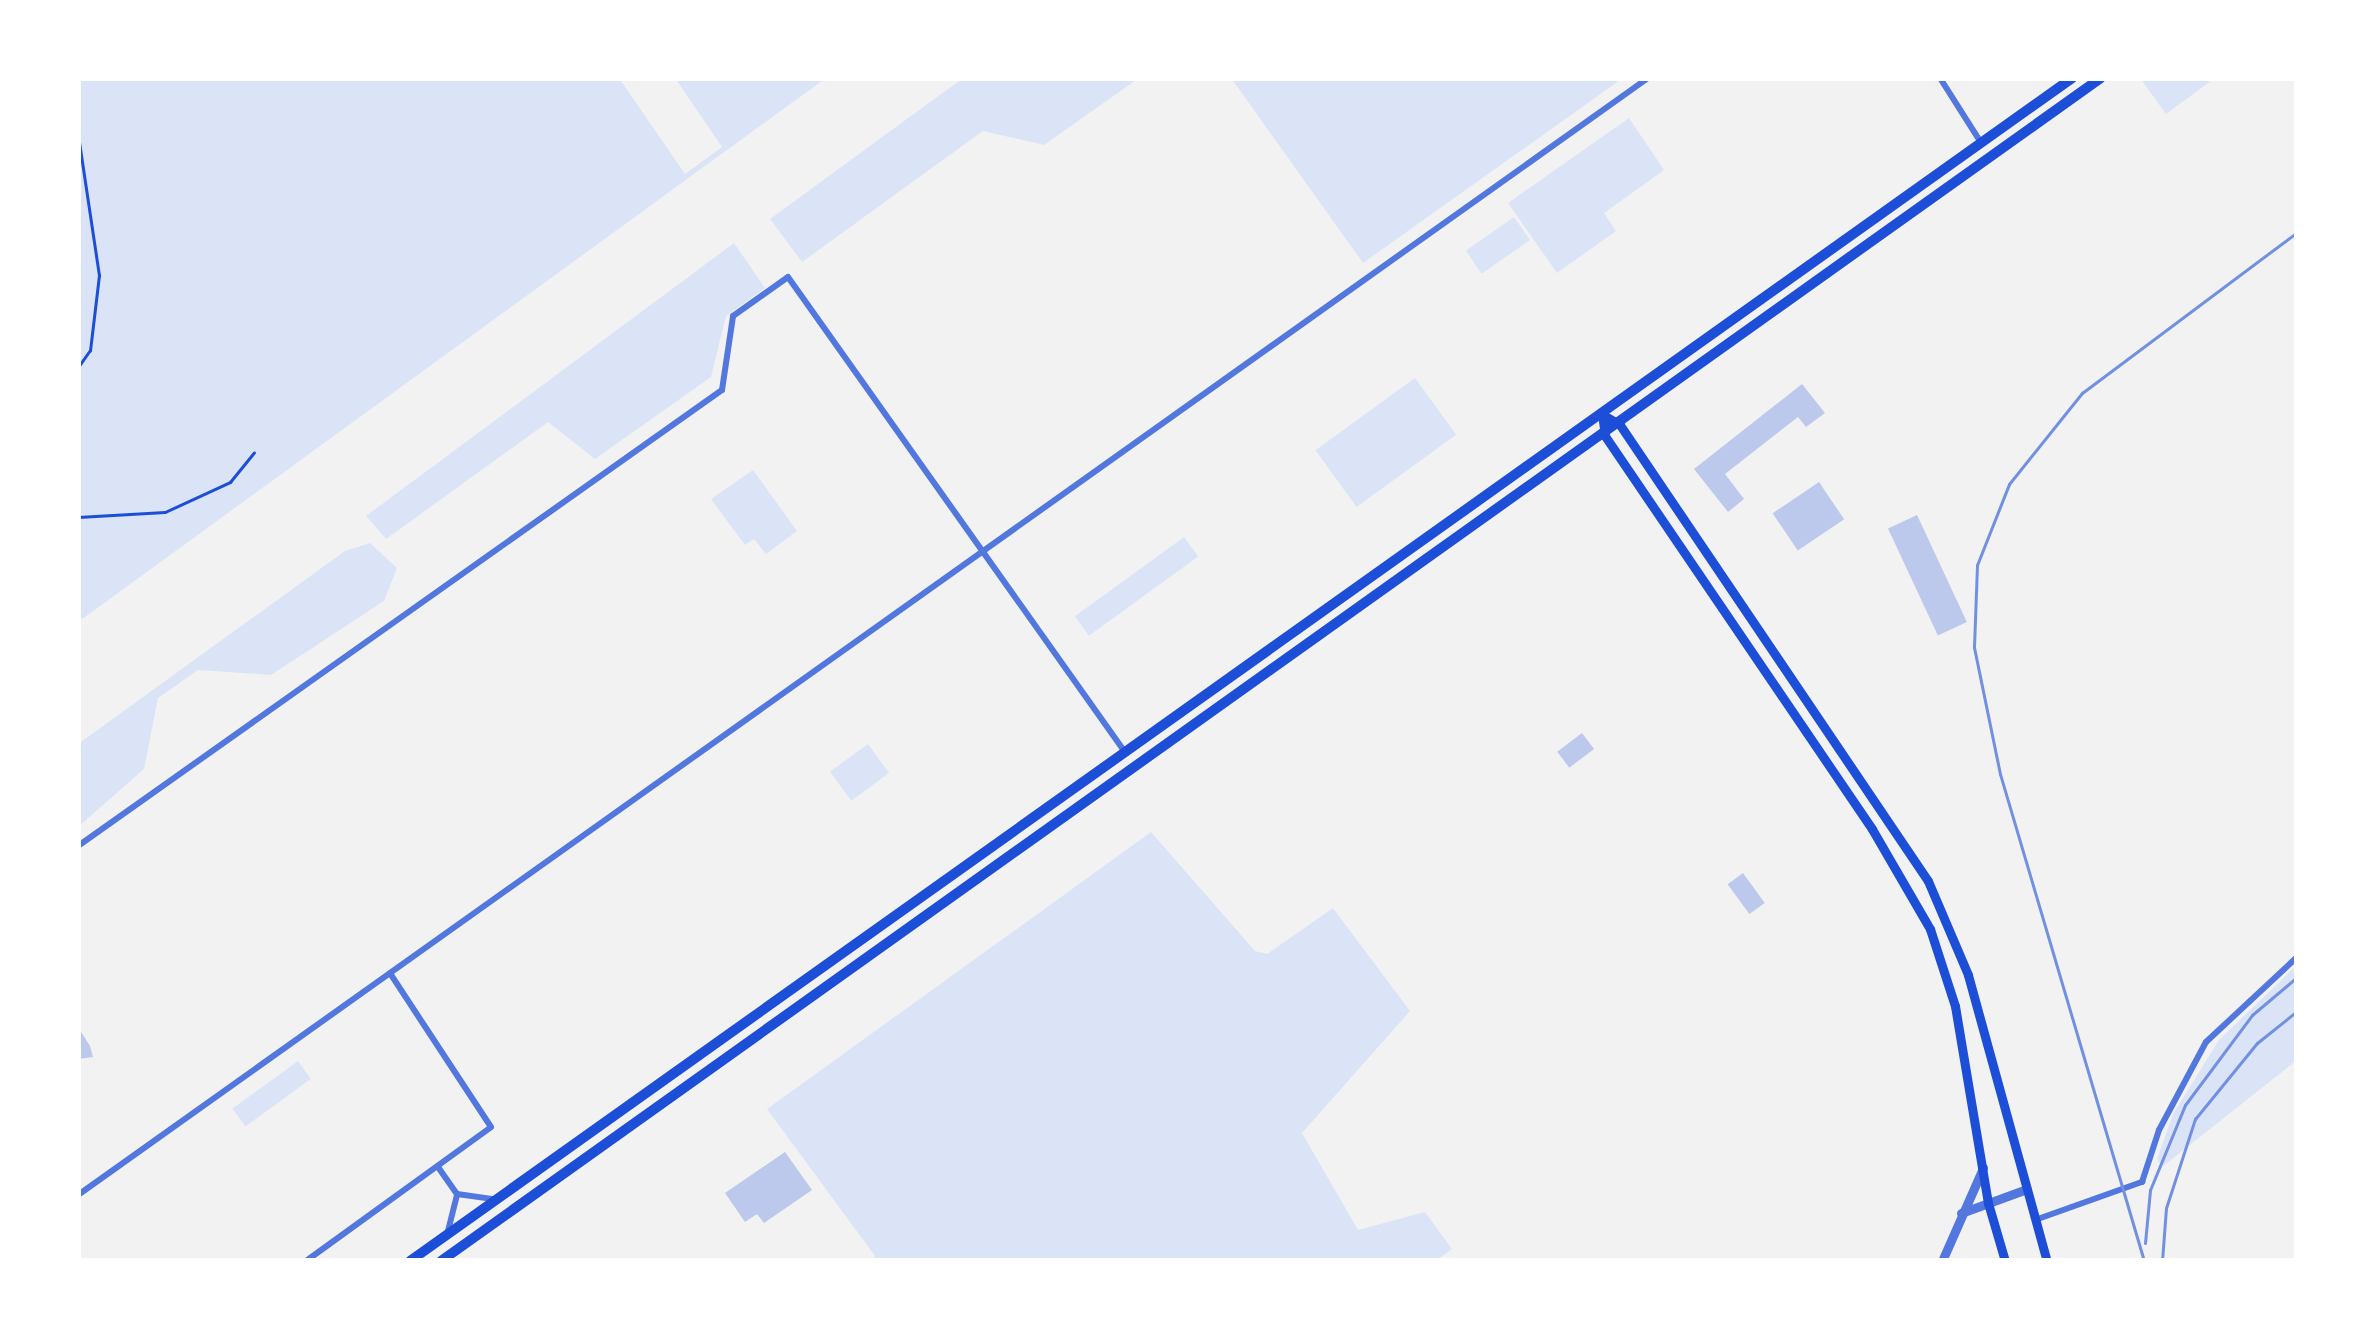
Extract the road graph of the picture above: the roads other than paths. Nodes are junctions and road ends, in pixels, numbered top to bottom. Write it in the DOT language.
graph roads {
  1 [pos="1648,78"];
  2 [pos="1940,78"];
  3 [pos="2072,78"];
  4 [pos="2101,78"];
  5 [pos="1982,143"];
  6 [pos="1991,158"];
  7 [pos="1601,414"];
  8 [pos="1620,425"];
  9 [pos="1605,436"];
  10 [pos="983,552"];
  11 [pos="1125,752"];
  12 [pos="1870,792"];
  13 [pos="1854,802"];
  14 [pos="78,845"];
  15 [pos="2297,957"];
  16 [pos="390,973"];
  17 [pos="437,1167"];
  18 [pos="1982,1168"];
  19 [pos="2027,1189"];
  20 [pos="457,1194"];
  21 [pos="78,1195"];
  22 [pos="496,1200"];
  23 [pos="1988,1203"];
  24 [pos="1961,1214"];
  25 [pos="2035,1220"];
  26 [pos="447,1234"];
  27 [pos="306,1261"];
  28 [pos="410,1261"];
  29 [pos="441,1261"];
  30 [pos="1942,1261"];
  31 [pos="2006,1261"];
  32 [pos="2047,1261"];
  1 -- 10 [label="street"];
  2 -- 5 [label="street"];
  3 -- 5 [label="main road"];
  4 -- 6 [label="main road"];
  5 -- 6 [label="street"];
  5 -- 7 [label="main road"];
  6 -- 8 [label="main road"];
  7 -- 8 [label="main road"];
  7 -- 9 [label="main road"];
  7 -- 11 [label="main road"];
  8 -- 9 [label="main road"];
  8 -- 12 [label="main road"];
  9 -- 13 [label="main road"];
  9 -- 29 [label="main road"];
  10 -- 11 [label="street"];
  10 -- 14 [label="street"];
  10 -- 16 [label="street"];
  11 -- 22 [label="main road"];
  12 -- 13 [label="main road"];
  12 -- 19 [label="main road"];
  13 -- 18 [label="main road"];
  15 -- 25 [label="street"];
  16 -- 17 [label="street"];
  16 -- 21 [label="street"];
  17 -- 20 [label="street"];
  17 -- 27 [label="street"];
  18 -- 23 [label="main road"];
  18 -- 24 [label="street"];
  19 -- 23 [label="street"];
  19 -- 25 [label="main road"];
  20 -- 22 [label="street"];
  20 -- 26 [label="street"];
  22 -- 26 [label="main road"];
  23 -- 24 [label="street"];
  23 -- 31 [label="main road"];
  24 -- 30 [label="street"];
  25 -- 32 [label="main road"];
  26 -- 28 [label="main road"];
}
